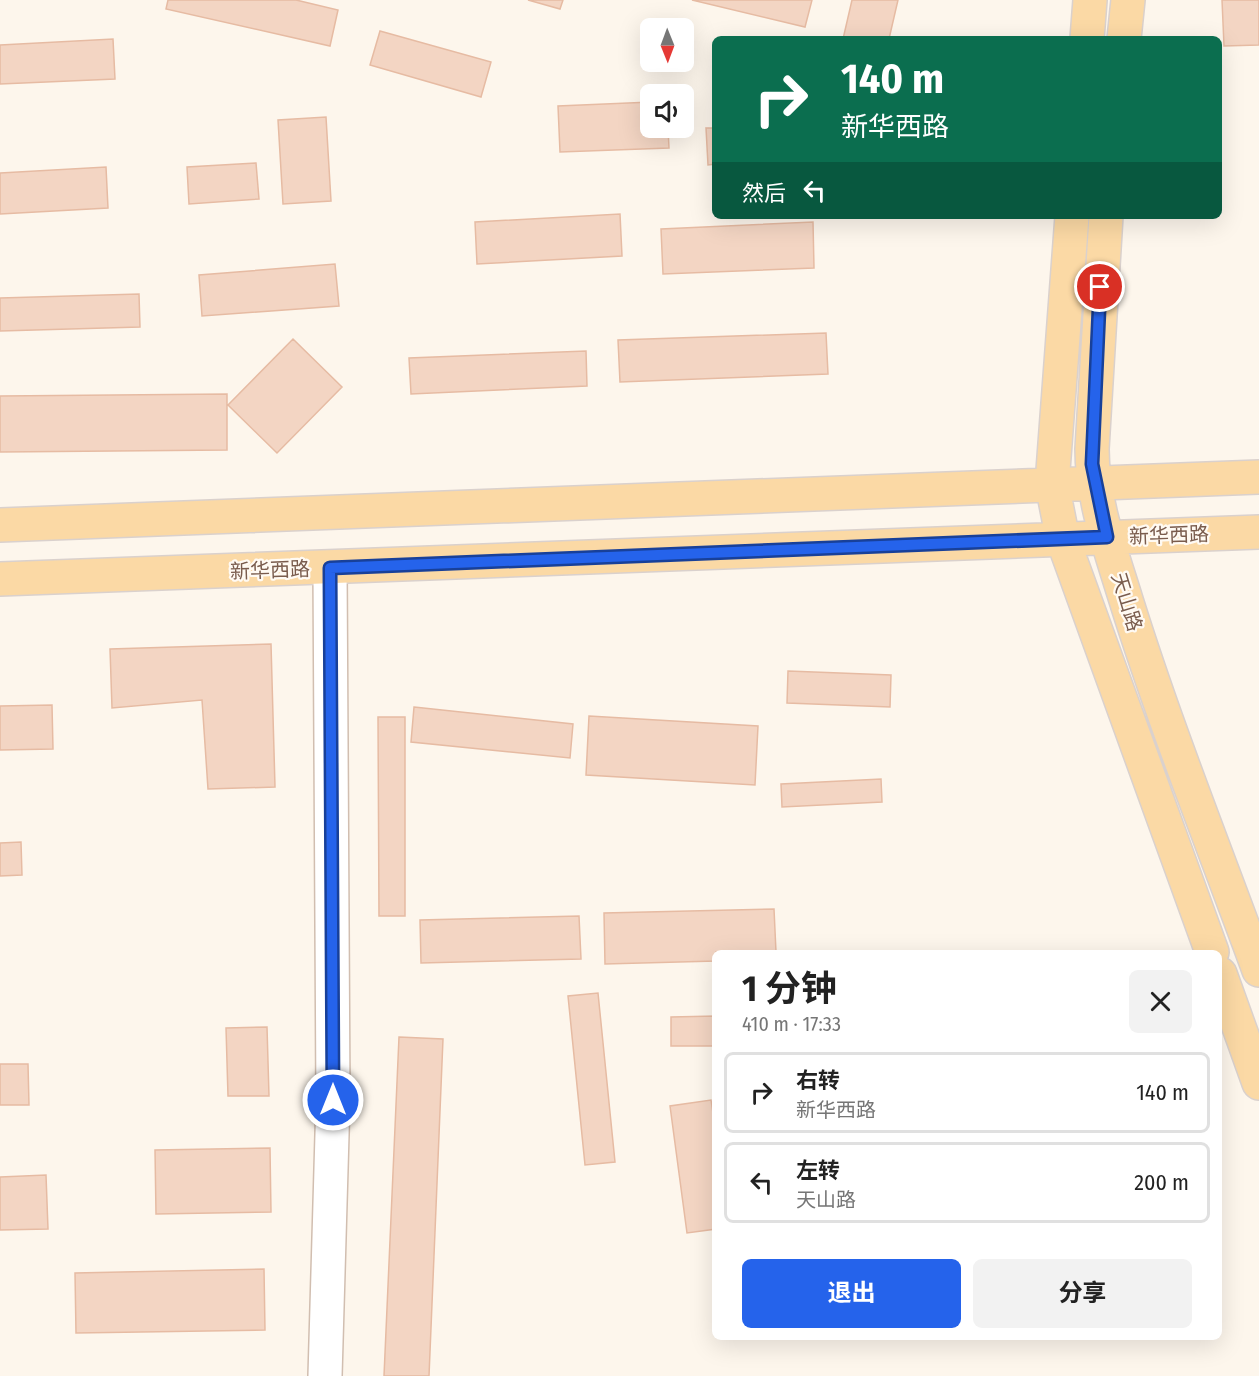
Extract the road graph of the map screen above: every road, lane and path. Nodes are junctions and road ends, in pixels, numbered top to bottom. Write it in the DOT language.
graph roads {
  1 [pos="1090,0"];
  2 [pos="1128,0"];
  3 [pos="1087,36"];
  4 [pos="1124,36"];
  5 [pos="1072,219"];
  6 [pos="1106,219"];
  7 [pos="1259,477"];
  8 [pos="1095,483"];
  9 [pos="1052,484"];
  10 [pos="0,525"];
  11 [pos="1259,532"];
  12 [pos="1107,537"];
  13 [pos="1063,540"];
  14 [pos="330,568"];
  15 [pos="0,579"];
  16 [pos="1211,950"];
  17 [pos="1259,970"];
  18 [pos="1222,980"];
  19 [pos="1259,1083"];
  20 [pos="325,1376"];
  1 -- 3 [label="main road"];
  2 -- 4 [label="main road"];
  5 -- 9 [label="main road, 天山路"];
  6 -- 8 [label="main road, 天山路"];
  7 -- 8 [label="main road"];
  8 -- 9 [label="main road"];
  8 -- 12 [label="main road, 天山路"];
  9 -- 10 [label="main road"];
  9 -- 13 [label="main road, 天山路"];
  11 -- 12 [label="main road, 新华西路"];
  12 -- 13 [label="main road, 新华西路"];
  12 -- 17 [label="main road, 天山路"];
  13 -- 14 [label="main road, 新华西路"];
  13 -- 16 [label="main road, 天山路"];
  14 -- 15 [label="main road, 新华西路"];
  14 -- 20 [label="street"];
  18 -- 19 [label="main road"];
}
